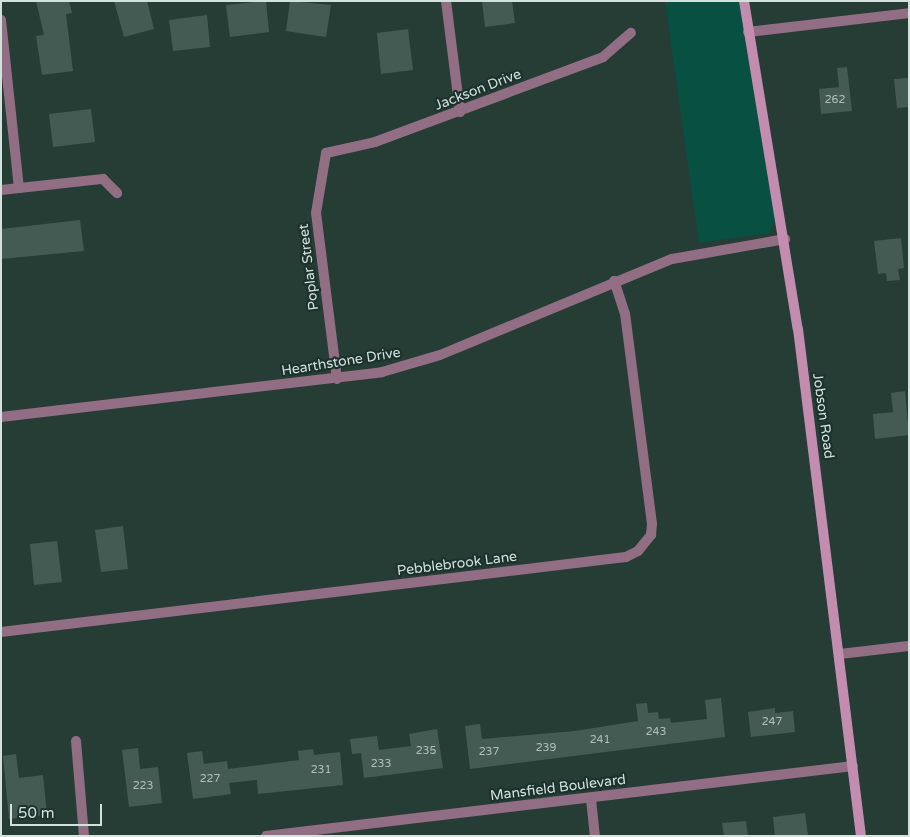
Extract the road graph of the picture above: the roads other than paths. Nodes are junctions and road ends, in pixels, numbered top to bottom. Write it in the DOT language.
graph roads {
  1 [pos="446,1"];
  2 [pos="744,1"];
  3 [pos="909,13"];
  4 [pos="1,20"];
  5 [pos="631,32"];
  6 [pos="748,32"];
  7 [pos="460,112"];
  8 [pos="326,153"];
  9 [pos="19,188"];
  10 [pos="1,190"];
  11 [pos="117,194"];
  12 [pos="785,239"];
  13 [pos="614,281"];
  14 [pos="337,379"];
  15 [pos="1,417"];
  16 [pos="1,632"];
  17 [pos="909,646"];
  18 [pos="840,654"];
  19 [pos="76,740"];
  20 [pos="853,766"];
  21 [pos="591,799"];
  22 [pos="343,831"];
  23 [pos="84,836"];
  24 [pos="266,836"];
  25 [pos="595,836"];
  26 [pos="860,836"];
  1 -- 7 [label="street"];
  2 -- 6 [label="street, Jobson Road"];
  3 -- 6 [label="street"];
  4 -- 9 [label="street"];
  5 -- 7 [label="street, Jackson Drive"];
  6 -- 12 [label="street, Jobson Road"];
  7 -- 8 [label="street, Jackson Drive"];
  8 -- 14 [label="street, Poplar Street"];
  9 -- 10 [label="street"];
  9 -- 11 [label="street"];
  12 -- 13 [label="street, Hearthstone Drive"];
  12 -- 18 [label="street, Jobson Road"];
  13 -- 14 [label="street, Hearthstone Drive"];
  13 -- 16 [label="street, Pebblebrook Lane"];
  14 -- 15 [label="street, Hearthstone Drive"];
  17 -- 18 [label="street"];
  18 -- 20 [label="street, Jobson Road"];
  19 -- 23 [label="street"];
  20 -- 21 [label="street, Mansfield Boulevard"];
  20 -- 26 [label="street, Jobson Road"];
  21 -- 22 [label="street, Mansfield Boulevard"];
  21 -- 25 [label="street"];
  22 -- 24 [label="street, Mansfield Boulevard"];
}
